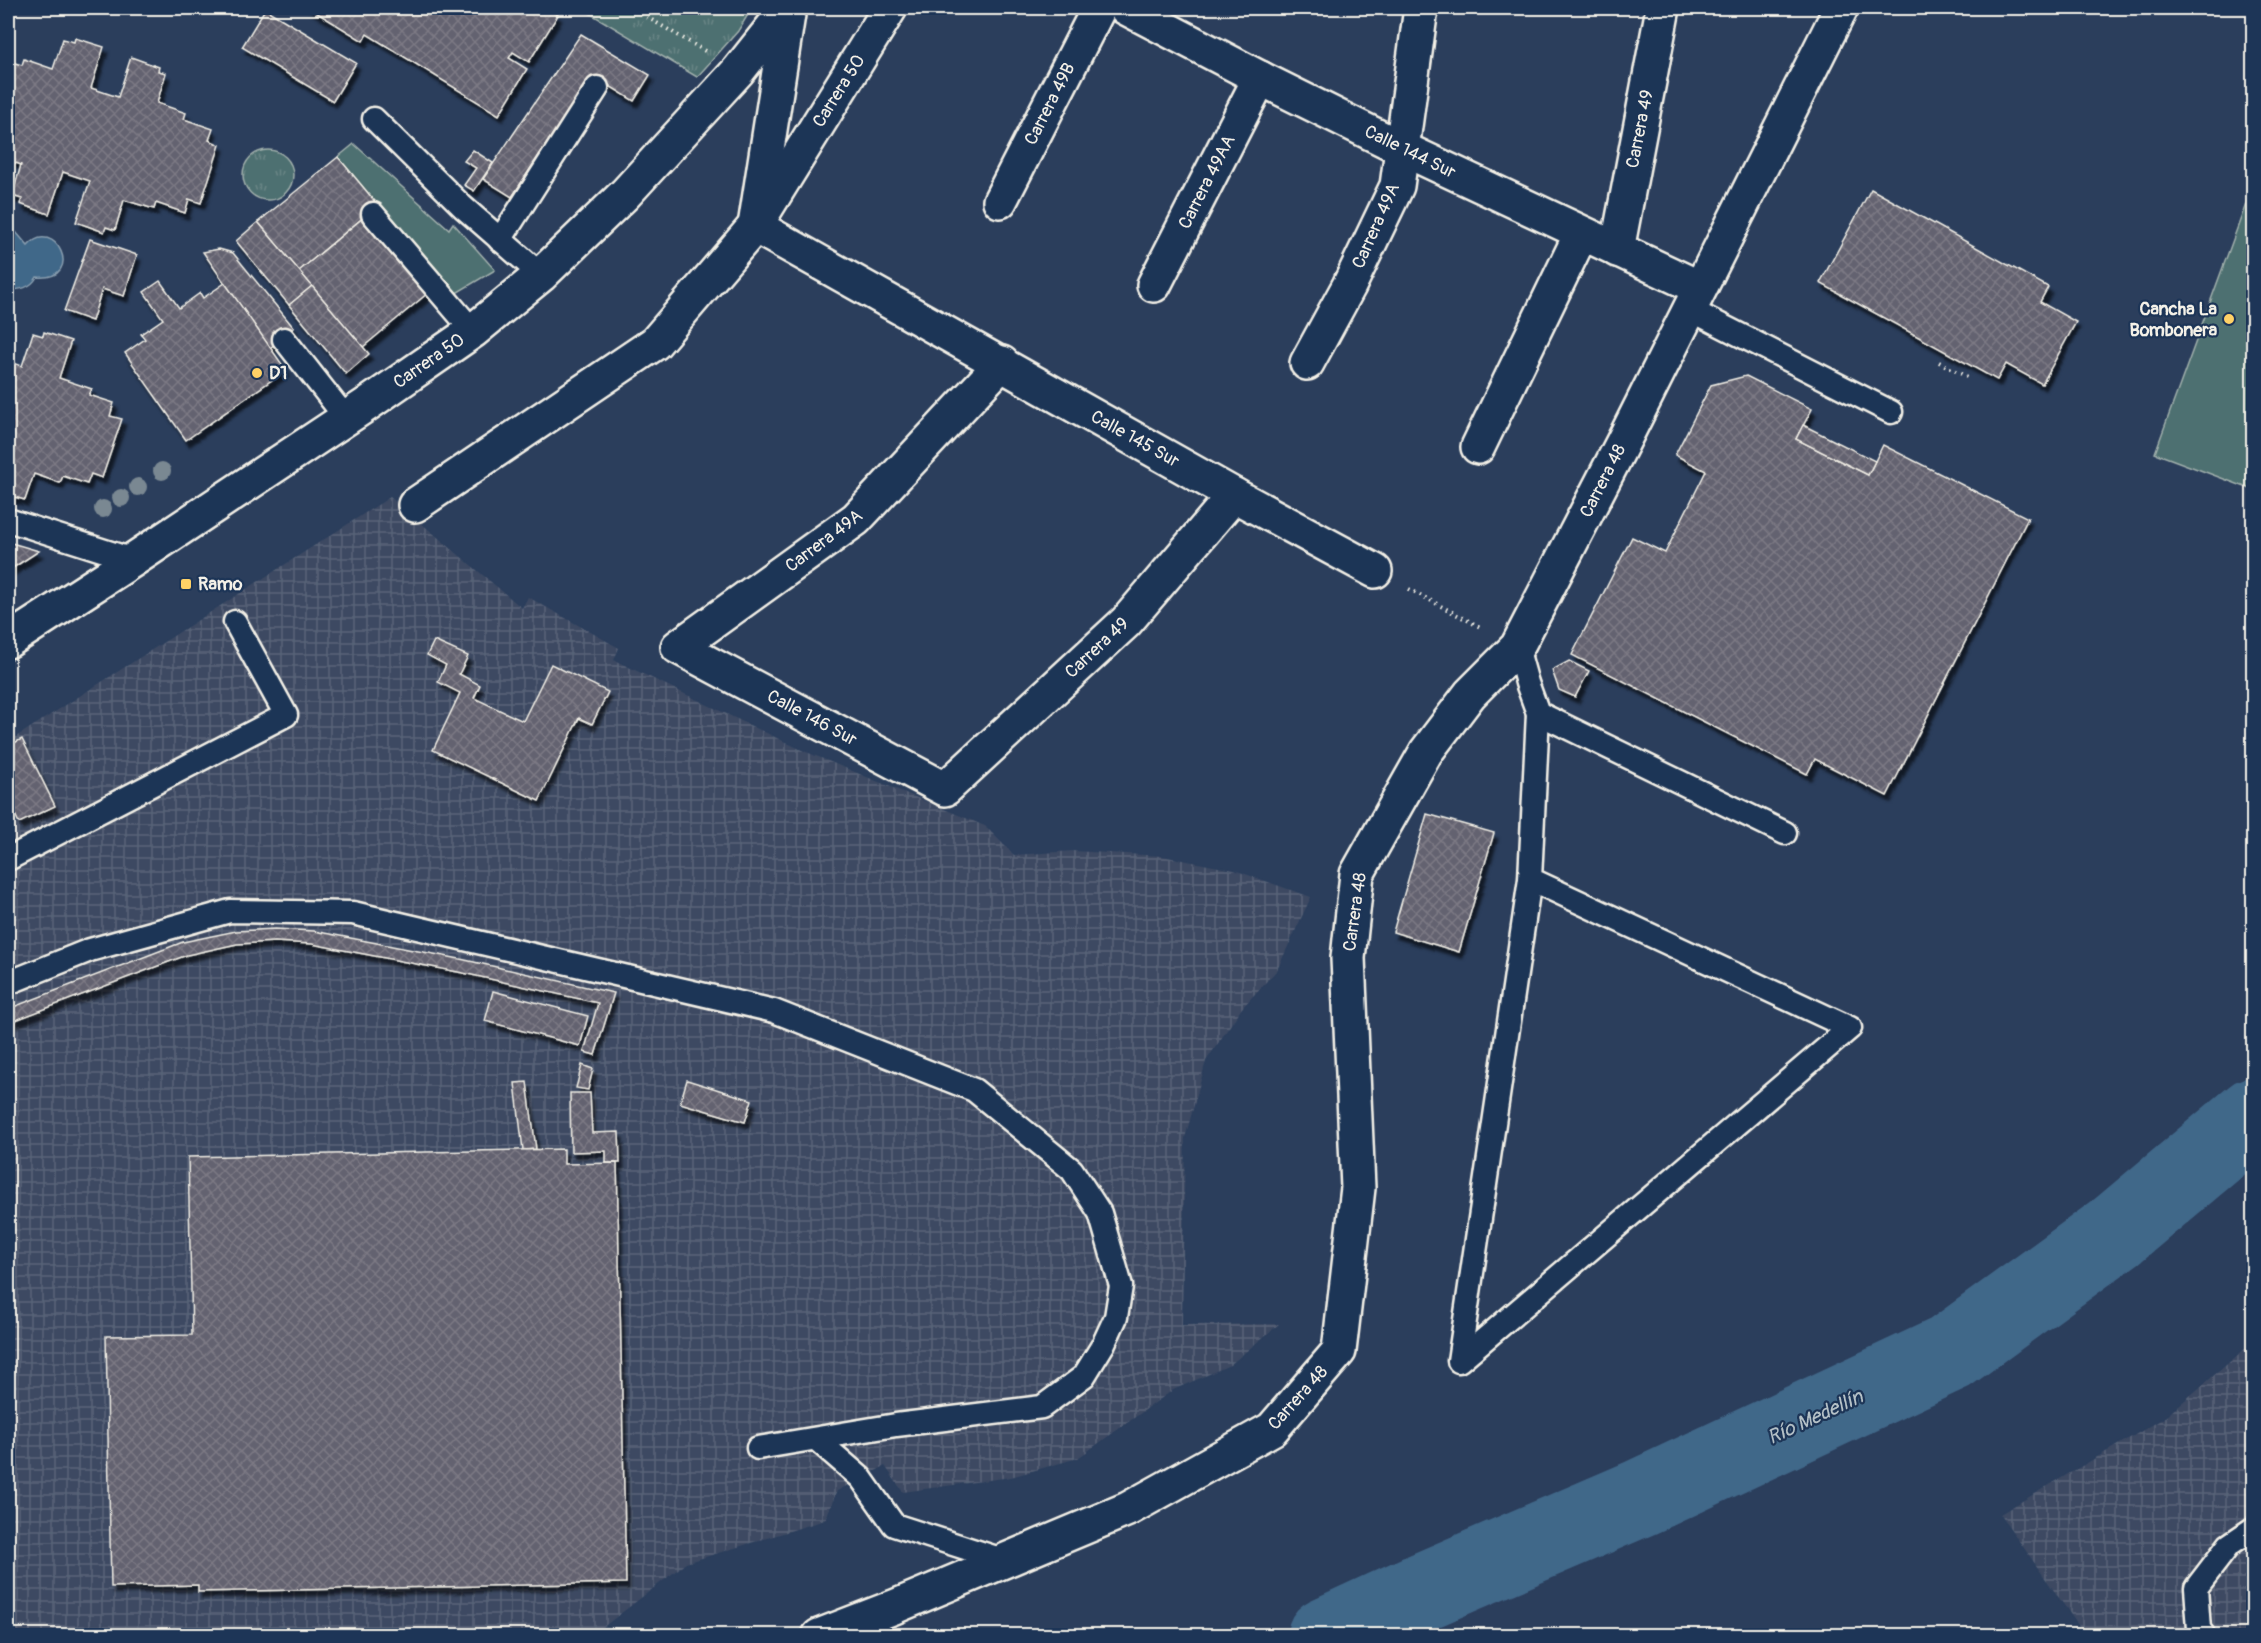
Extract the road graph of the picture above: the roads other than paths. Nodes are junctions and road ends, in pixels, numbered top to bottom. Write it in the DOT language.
graph roads {
  1 [pos="788,8"];
  2 [pos="890,8"];
  3 [pos="1099,8"];
  4 [pos="1126,8"];
  5 [pos="1421,8"];
  6 [pos="1663,8"];
  7 [pos="1841,8"];
  8 [pos="1177,20"];
  9 [pos="1260,78"];
  10 [pos="597,88"];
  11 [pos="374,119"];
  12 [pos="1401,148"];
  13 [pos="1000,201"];
  14 [pos="373,214"];
  15 [pos="755,226"];
  16 [pos="1581,234"];
  17 [pos="500,240"];
  18 [pos="1617,250"];
  19 [pos="541,275"];
  20 [pos="1154,285"];
  21 [pos="1695,298"];
  22 [pos="473,331"];
  23 [pos="284,339"];
  24 [pos="1002,363"];
  25 [pos="1307,363"];
  26 [pos="1892,412"];
  27 [pos="346,418"];
  28 [pos="1478,447"];
  29 [pos="1234,495"];
  30 [pos="415,505"];
  31 [pos="8,520"];
  32 [pos="133,560"];
  33 [pos="1375,570"];
  34 [pos="235,622"];
  35 [pos="8,640"];
  36 [pos="678,647"];
  37 [pos="1517,647"];
  38 [pos="1538,714"];
  39 [pos="945,789"];
  40 [pos="1785,833"];
  41 [pos="8,859"];
  42 [pos="1530,879"];
  43 [pos="8,983"];
  44 [pos="816,1439"];
  45 [pos="758,1448"];
  46 [pos="2253,1528"];
  47 [pos="1006,1561"];
  48 [pos="819,1635"];
  49 [pos="2204,1635"];
  1 -- 15 [label="street"];
  1 -- 19 [label="street, Carrera 50"];
  2 -- 15 [label="street, Carrera 50"];
  3 -- 13 [label="street, Carrera 49B"];
  4 -- 8 [label="street, Calle 144 Sur"];
  5 -- 12 [label="street, Carrera 49A"];
  6 -- 18 [label="street, Carrera 49"];
  7 -- 21 [label="street, Carrera 48"];
  8 -- 9 [label="street, Calle 144 Sur"];
  9 -- 12 [label="street, Calle 144 Sur"];
  9 -- 20 [label="street, Carrera 49AA"];
  10 -- 17 [label="lane"];
  11 -- 17 [label="lane"];
  12 -- 16 [label="street, Calle 144 Sur"];
  12 -- 25 [label="street, Carrera 49A"];
  14 -- 22 [label="lane"];
  15 -- 24 [label="street, Calle 145 Sur"];
  15 -- 30 [label="street, Carrera 50"];
  16 -- 18 [label="street, Calle 144 Sur"];
  16 -- 28 [label="street"];
  17 -- 19 [label="lane"];
  18 -- 21 [label="street, Calle 144 Sur"];
  19 -- 22 [label="street, Carrera 50"];
  21 -- 26 [label="lane"];
  21 -- 37 [label="street, Carrera 48"];
  22 -- 27 [label="street, Carrera 50"];
  23 -- 27 [label="lane"];
  24 -- 29 [label="street, Calle 145 Sur"];
  24 -- 36 [label="street, Carrera 49A"];
  27 -- 32 [label="street, Carrera 50"];
  29 -- 33 [label="street, Calle 145 Sur"];
  29 -- 39 [label="street, Carrera 49"];
  31 -- 32 [label="lane"];
  32 -- 35 [label="street, Carrera 50"];
  34 -- 41 [label="lane"];
  36 -- 39 [label="street, Calle 146 Sur"];
  37 -- 38 [label="lane"];
  37 -- 47 [label="street, Carrera 48"];
  38 -- 40 [label="lane"];
  38 -- 42 [label="lane"];
  42 -- 42 [label="lane"];
  43 -- 44 [label="lane"];
  44 -- 45 [label="lane"];
  44 -- 47 [label="lane"];
  46 -- 49 [label="lane"];
  47 -- 48 [label="street, Carrera 48"];
}
